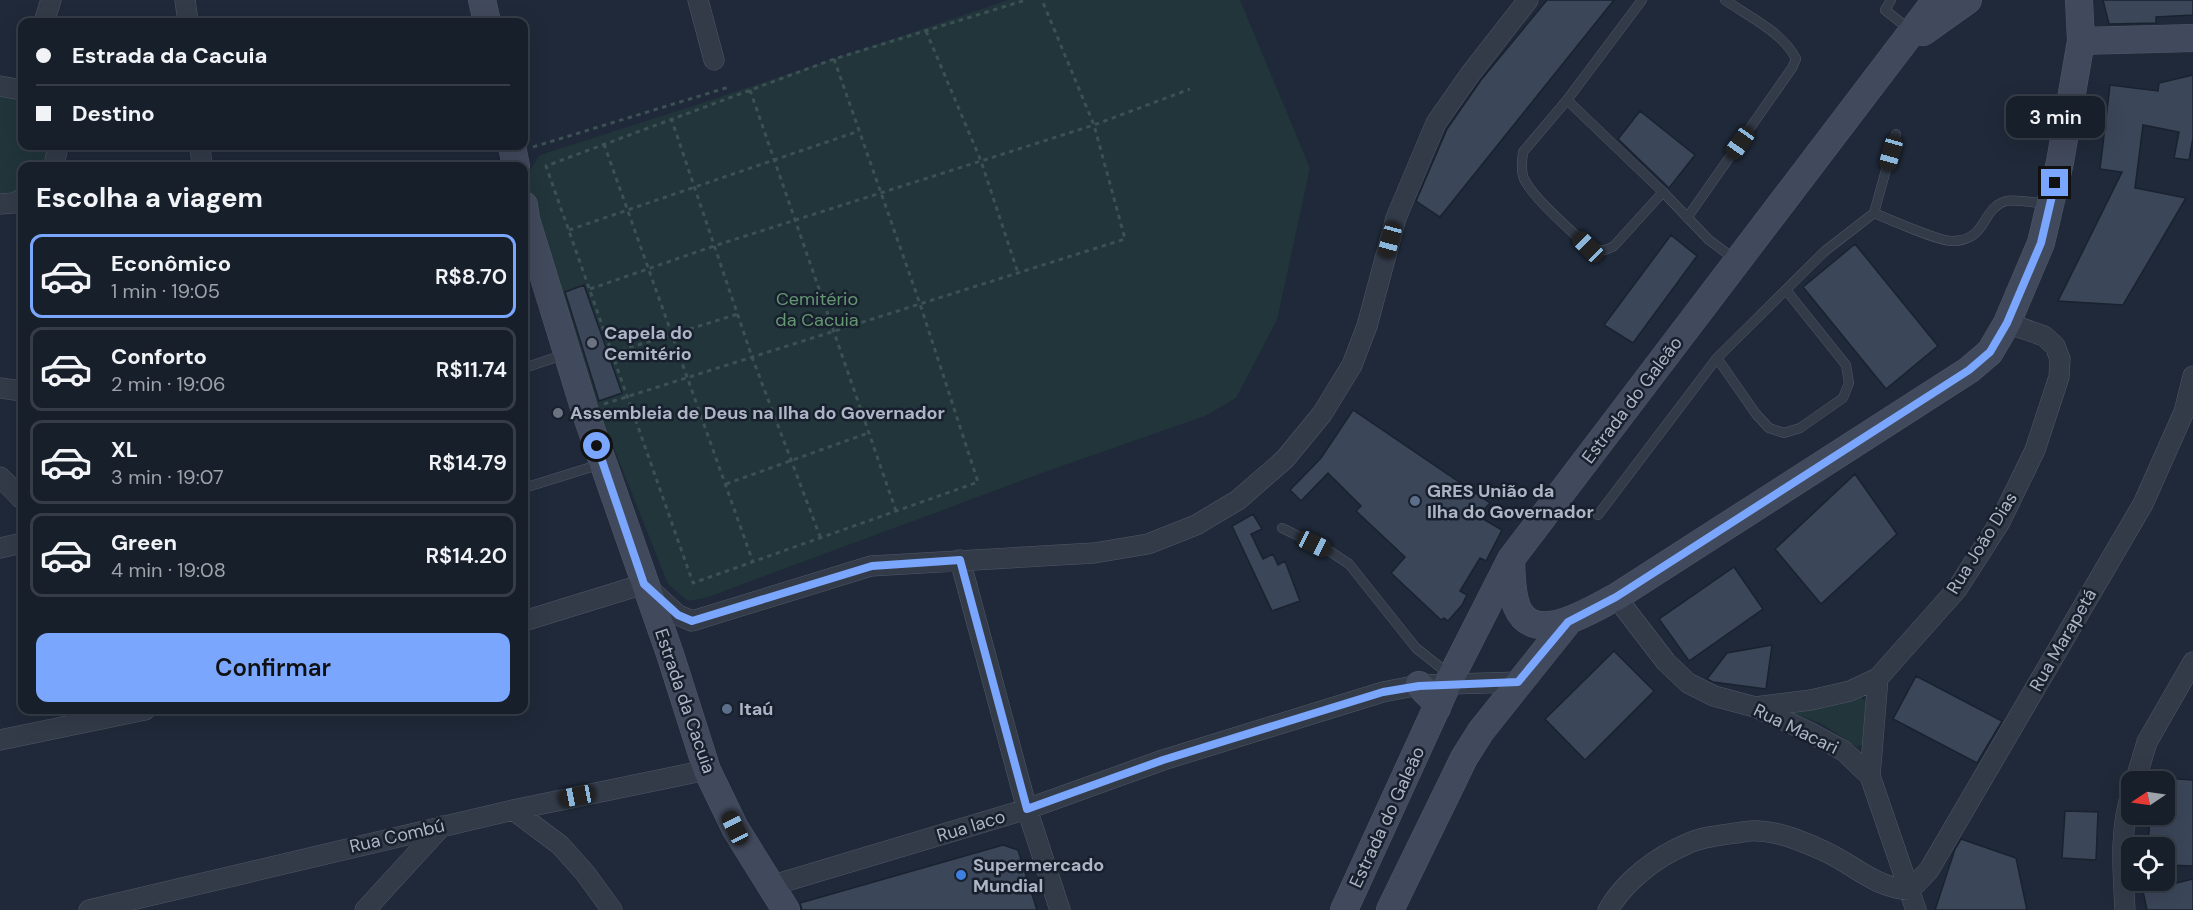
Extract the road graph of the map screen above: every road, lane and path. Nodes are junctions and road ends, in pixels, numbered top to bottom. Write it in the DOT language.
graph roads {
  1 [pos="51,0"];
  2 [pos="185,0"];
  3 [pos="482,0"];
  4 [pos="698,0"];
  5 [pos="1026,0"];
  6 [pos="1042,0"];
  7 [pos="1528,0"];
  8 [pos="1642,0"];
  9 [pos="1725,0"];
  10 [pos="1891,0"];
  11 [pos="1936,0"];
  12 [pos="1968,0"];
  13 [pos="2078,2"];
  14 [pos="45,18"];
  15 [pos="187,18"];
  16 [pos="486,18"];
  17 [pos="926,31"];
  18 [pos="2193,38"];
  19 [pos="1907,39"];
  20 [pos="2081,40"];
  21 [pos="834,59"];
  22 [pos="714,60"];
  23 [pos="0,86"];
  24 [pos="729,87"];
  25 [pos="18,89"];
  26 [pos="1190,89"];
  27 [pos="750,90"];
  28 [pos="1567,100"];
  29 [pos="671,118"];
  30 [pos="1094,125"];
  31 [pos="859,131"];
  32 [pos="1896,134"];
  33 [pos="604,144"];
  34 [pos="514,155"];
  35 [pos="774,160"];
  36 [pos="981,161"];
  37 [pos="694,187"];
  38 [pos="881,192"];
  39 [pos="1663,192"];
  40 [pos="18,201"];
  41 [pos="0,204"];
  42 [pos="2050,204"];
  43 [pos="628,210"];
  44 [pos="1874,213"];
  45 [pos="1687,218"];
  46 [pos="528,219"];
  47 [pos="795,222"];
  48 [pos="569,230"];
  49 [pos="714,246"];
  50 [pos="1738,261"];
  51 [pos="649,270"];
  52 [pos="1018,273"];
  53 [pos="590,289"];
  54 [pos="1786,290"];
  55 [pos="920,304"];
  56 [pos="738,314"];
  57 [pos="2007,323"];
  58 [pos="832,332"];
  59 [pos="673,334"];
  60 [pos="612,353"];
  61 [pos="568,354"];
  62 [pos="752,357"];
  63 [pos="1717,358"];
  64 [pos="528,367"];
  65 [pos="2193,376"];
  66 [pos="688,377"];
  67 [pos="0,388"];
  68 [pos="18,390"];
  69 [pos="628,397"];
  70 [pos="585,411"];
  71 [pos="868,433"];
  72 [pos="792,462"];
  73 [pos="603,463"];
  74 [pos="0,477"];
  75 [pos="726,484"];
  76 [pos="528,487"];
  77 [pos="18,495"];
  78 [pos="896,511"];
  79 [pos="1598,515"];
  80 [pos="1282,528"];
  81 [pos="821,539"];
  82 [pos="18,544"];
  83 [pos="0,548"];
  84 [pos="1511,559"];
  85 [pos="960,560"];
  86 [pos="753,562"];
  87 [pos="644,584"];
  88 [pos="1616,597"];
  89 [pos="528,620"];
  90 [pos="692,621"];
  91 [pos="1568,622"];
  92 [pos="670,654"];
  93 [pos="2193,662"];
  94 [pos="1878,678"];
  95 [pos="1518,682"];
  96 [pos="1419,686"];
  97 [pos="1445,689"];
  98 [pos="1755,707"];
  99 [pos="126,714"];
  100 [pos="0,740"];
  101 [pos="707,770"];
  102 [pos="2138,771"];
  103 [pos="1870,776"];
  104 [pos="1027,809"];
  105 [pos="513,810"];
  106 [pos="2125,825"];
  107 [pos="442,826"];
  108 [pos="770,886"];
  109 [pos="1910,890"];
  110 [pos="89,910"];
  111 [pos="365,910"];
  112 [pos="612,910"];
  113 [pos="786,910"];
  114 [pos="1060,910"];
  115 [pos="1344,910"];
  116 [pos="1390,910"];
  117 [pos="1608,910"];
  118 [pos="1916,910"];
  119 [pos="2125,910"];
  1 -- 14 [label="street"];
  2 -- 15 [label="street"];
  3 -- 16 [label="main road"];
  4 -- 22 [label="street"];
  5 -- 17 [label="path"];
  6 -- 30 [label="path"];
  7 -- 85 [label="street"];
  8 -- 28 [label="lane"];
  9 -- 45 [label="lane"];
  10 -- 19 [label="lane"];
  11 -- 19 [label="main road, Estrada do Galeão"];
  12 -- 19 [label="main road"];
  13 -- 20 [label="main road"];
  17 -- 21 [label="path"];
  17 -- 36 [label="path"];
  18 -- 20 [label="main road"];
  19 -- 50 [label="main road, Estrada do Galeão"];
  20 -- 42 [label="main road"];
  21 -- 27 [label="path"];
  21 -- 31 [label="path"];
  23 -- 25 [label="street"];
  24 -- 34 [label="path"];
  26 -- 30 [label="path"];
  27 -- 29 [label="path"];
  27 -- 35 [label="path"];
  28 -- 39 [label="lane"];
  28 -- 39 [label="lane"];
  29 -- 33 [label="path"];
  29 -- 37 [label="path"];
  30 -- 36 [label="path"];
  30 -- 52 [label="path"];
  31 -- 35 [label="path"];
  31 -- 38 [label="path"];
  32 -- 44 [label="lane"];
  33 -- 43 [label="path"];
  33 -- 48 [label="path"];
  35 -- 37 [label="path"];
  35 -- 47 [label="path"];
  36 -- 38 [label="path"];
  36 -- 52 [label="path"];
  37 -- 43 [label="path"];
  37 -- 49 [label="path"];
  38 -- 47 [label="path"];
  38 -- 55 [label="path"];
  39 -- 45 [label="lane"];
  40 -- 41 [label="street"];
  42 -- 44 [label="lane"];
  42 -- 57 [label="main road"];
  43 -- 48 [label="path"];
  43 -- 51 [label="path"];
  44 -- 54 [label="lane"];
  45 -- 50 [label="lane"];
  46 -- 61 [label="main road, Estrada da Cacuia"];
  47 -- 49 [label="path"];
  47 -- 58 [label="path"];
  48 -- 53 [label="path"];
  49 -- 51 [label="path"];
  49 -- 56 [label="path"];
  50 -- 84 [label="main road, Estrada do Galeão"];
  51 -- 53 [label="path"];
  51 -- 59 [label="path"];
  52 -- 55 [label="path"];
  53 -- 60 [label="path"];
  54 -- 63 [label="lane"];
  54 -- 63 [label="lane"];
  55 -- 58 [label="path"];
  55 -- 78 [label="path"];
  56 -- 59 [label="path"];
  56 -- 62 [label="path"];
  57 -- 88 [label="main road"];
  57 -- 94 [label="street, Rua João Dias"];
  58 -- 62 [label="path"];
  58 -- 71 [label="path"];
  59 -- 60 [label="path"];
  59 -- 66 [label="path"];
  60 -- 69 [label="path"];
  61 -- 64 [label="lane"];
  61 -- 70 [label="main road, Estrada da Cacuia"];
  62 -- 66 [label="path"];
  62 -- 72 [label="path"];
  63 -- 79 [label="lane"];
  65 -- 109 [label="street, Rua Marapetá"];
  66 -- 69 [label="path"];
  66 -- 75 [label="path"];
  67 -- 68 [label="street"];
  69 -- 70 [label="path"];
  69 -- 86 [label="path"];
  70 -- 73 [label="main road, Estrada da Cacuia"];
  71 -- 72 [label="path"];
  71 -- 78 [label="path"];
  72 -- 75 [label="path"];
  72 -- 81 [label="path"];
  73 -- 76 [label="lane"];
  73 -- 87 [label="main road, Estrada da Cacuia"];
  74 -- 77 [label="street"];
  75 -- 86 [label="path"];
  78 -- 81 [label="path"];
  80 -- 97 [label="lane"];
  81 -- 86 [label="path"];
  82 -- 83 [label="street"];
  84 -- 91 [label="main road"];
  84 -- 97 [label="main road, Estrada do Galeão"];
  85 -- 90 [label="street"];
  85 -- 104 [label="street"];
  87 -- 89 [label="street"];
  87 -- 90 [label="street"];
  87 -- 92 [label="main road, Estrada da Cacuia"];
  88 -- 91 [label="main road"];
  88 -- 98 [label="street, Rua Macari"];
  90 -- 92 [label="street"];
  91 -- 95 [label="main road"];
  92 -- 101 [label="main road, Estrada da Cacuia"];
  93 -- 102 [label="street"];
  94 -- 98 [label="street"];
  94 -- 103 [label="street"];
  95 -- 97 [label="street"];
  95 -- 116 [label="main road"];
  96 -- 97 [label="main road"];
  96 -- 104 [label="street, Rua Iaco"];
  97 -- 115 [label="main road, Estrada do Galeão"];
  98 -- 103 [label="street, Rua Macari"];
  99 -- 100 [label="street"];
  101 -- 105 [label="street, Rua Combú"];
  101 -- 108 [label="main road, Estrada da Cacuia"];
  103 -- 109 [label="street, Rua Macari"];
  104 -- 108 [label="street, Rua Iaco"];
  104 -- 114 [label="street"];
  105 -- 107 [label="street, Rua Combú"];
  105 -- 112 [label="street"];
  106 -- 119 [label="street"];
  107 -- 110 [label="street, Rua Combú"];
  107 -- 111 [label="street"];
  108 -- 113 [label="main road, Estrada da Cacuia"];
  109 -- 117 [label="street"];
  109 -- 118 [label="street, Rua Macari"];
}
